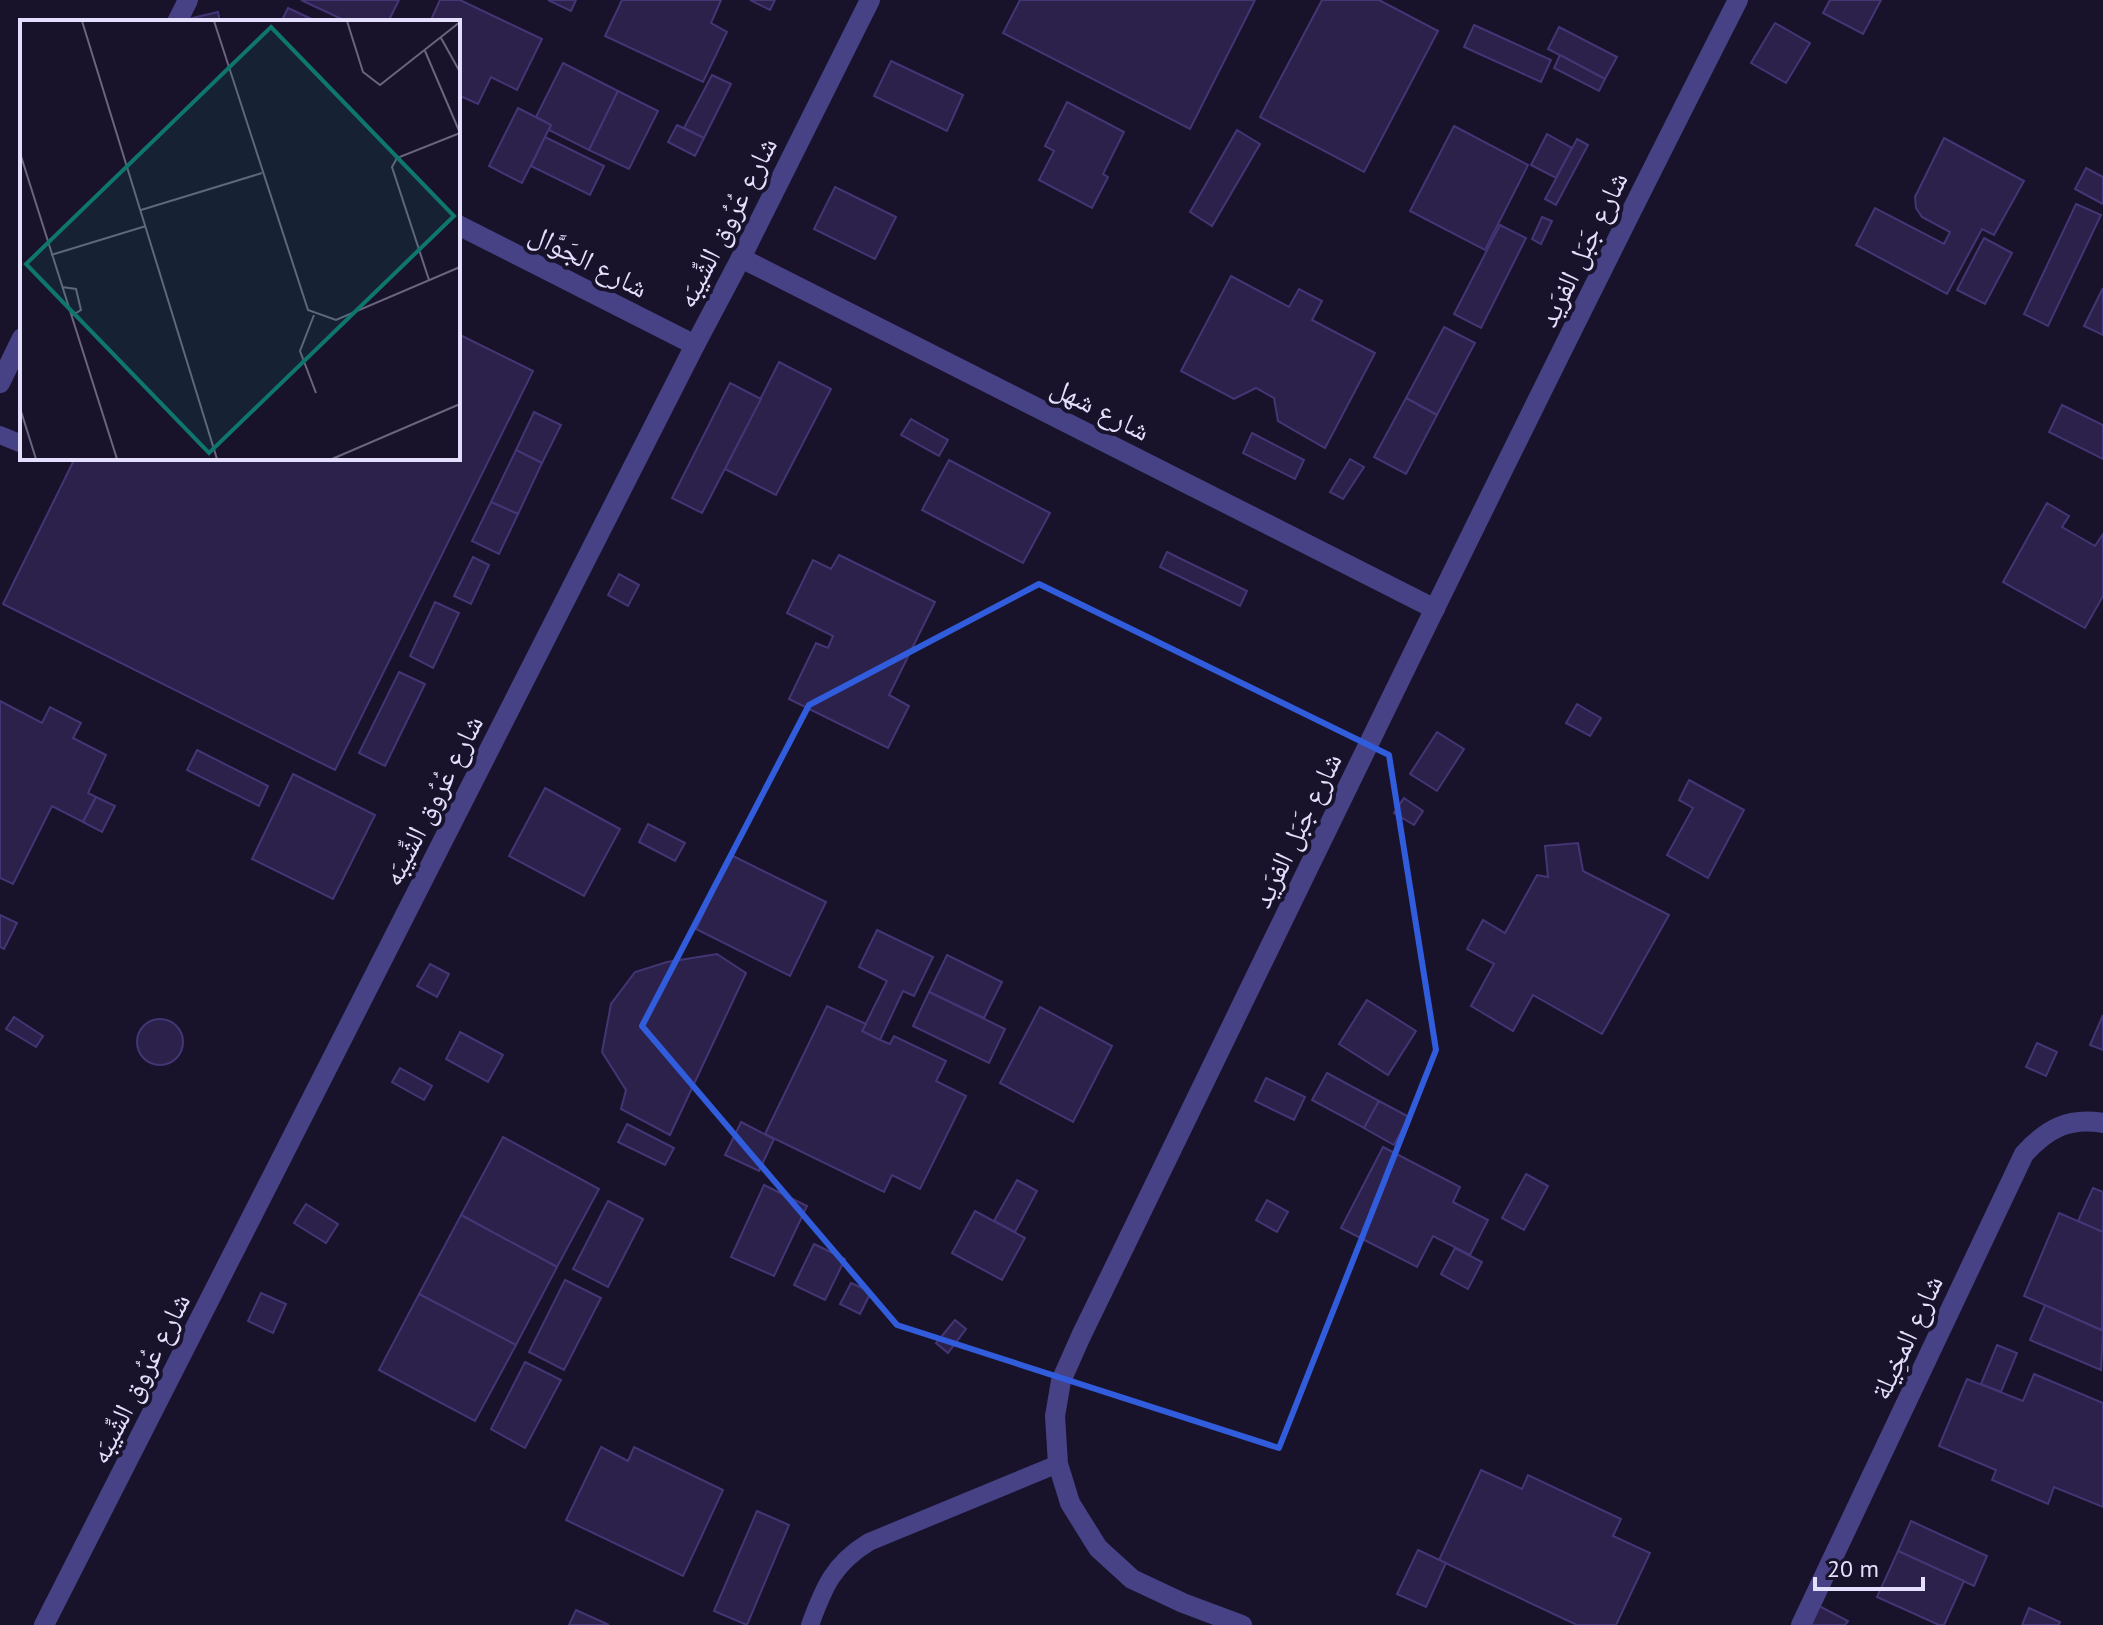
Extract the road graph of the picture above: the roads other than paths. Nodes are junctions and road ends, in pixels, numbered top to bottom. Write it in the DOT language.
graph roads {
  1 [pos="188,0"];
  2 [pos="870,0"];
  3 [pos="1738,0"];
  4 [pos="178,20"];
  5 [pos="460,226"];
  6 [pos="741,258"];
  7 [pos="20,342"];
  8 [pos="695,345"];
  9 [pos="0,383"];
  10 [pos="0,435"];
  11 [pos="20,443"];
  12 [pos="1435,609"];
  13 [pos="2103,1123"];
  14 [pos="1058,1464"];
  15 [pos="44,1625"];
  16 [pos="810,1625"];
  17 [pos="1242,1625"];
  18 [pos="1801,1625"];
  1 -- 4 [label="street"];
  2 -- 6 [label="street, شارع عُرُوق الشِّيبَه"];
  3 -- 12 [label="street, شارع جَبَل الفرَيد"];
  5 -- 8 [label="street, شارع الجَوَّال"];
  6 -- 8 [label="street, شارع عُرُوق الشِّيبَه"];
  6 -- 12 [label="street, شارع شهل"];
  7 -- 9 [label="street"];
  8 -- 15 [label="street, شارع عُرُوق الشِّيبَه"];
  10 -- 11 [label="lane"];
  12 -- 14 [label="street, شارع جَبَل الفرَيد"];
  13 -- 18 [label="street, شارع المخِيلة"];
  14 -- 16 [label="lane"];
  14 -- 17 [label="street, شارع جَبَل الفرَيد"];
}
